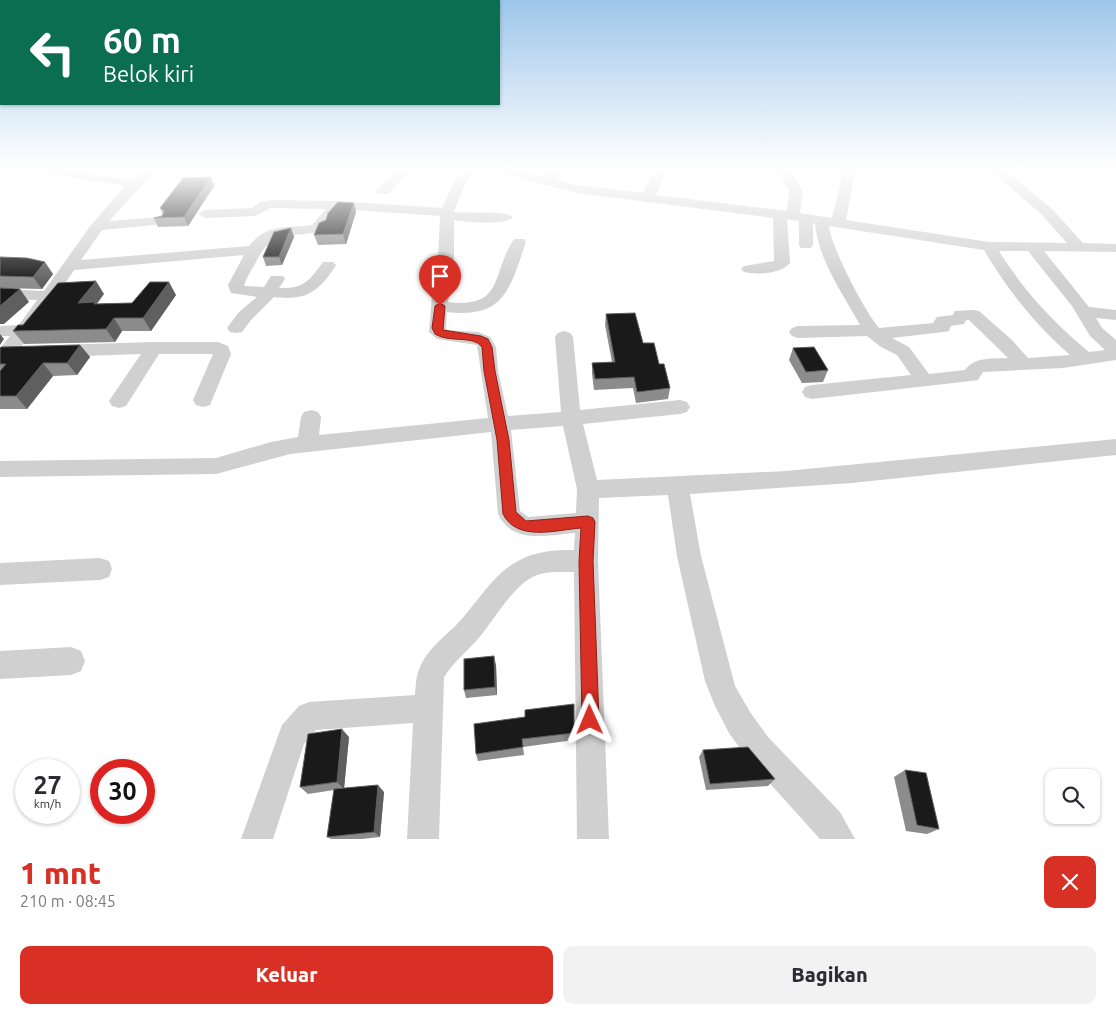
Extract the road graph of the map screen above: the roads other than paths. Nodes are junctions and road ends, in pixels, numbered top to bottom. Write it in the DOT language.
graph roads {
  1 [pos="116,206"];
  2 [pos="267,206"];
  3 [pos="335,206"];
  4 [pos="350,206"];
  5 [pos="450,206"];
  6 [pos="706,206"];
  7 [pos="794,206"];
  8 [pos="836,206"];
  9 [pos="1040,206"];
  10 [pos="205,214"];
  11 [pos="447,214"];
  12 [pos="506,217"];
  13 [pos="793,217"];
  14 [pos="160,221"];
  15 [pos="830,223"];
  16 [pos="99,226"];
  17 [pos="519,242"];
  18 [pos="806,245"];
  19 [pos="989,246"];
  20 [pos="1032,246"];
  21 [pos="1078,246"];
  22 [pos="1116,248"];
  23 [pos="254,250"];
  24 [pos="328,265"];
  25 [pos="70,266"];
  26 [pos="749,269"];
  27 [pos="273,285"];
  28 [pos="0,294"];
  29 [pos="49,296"];
  30 [pos="440,306"];
  31 [pos="1084,312"];
  32 [pos="1116,315"];
  33 [pos="236,328"];
  34 [pos="24,330"];
  35 [pos="0,331"];
  36 [pos="798,332"];
  37 [pos="873,332"];
  38 [pos="564,337"];
  39 [pos="154,348"];
  40 [pos="1116,352"];
  41 [pos="3,356"];
  42 [pos="1086,358"];
  43 [pos="1023,364"];
  44 [pos="925,381"];
  45 [pos="812,392"];
  46 [pos="203,400"];
  47 [pos="119,401"];
  48 [pos="680,407"];
  49 [pos="312,417"];
  50 [pos="571,418"];
  51 [pos="501,422"];
  52 [pos="307,445"];
  53 [pos="1116,448"];
  54 [pos="0,469"];
  55 [pos="678,488"];
  56 [pos="588,489"];
  57 [pos="588,522"];
  58 [pos="586,561"];
  59 [pos="100,569"];
  60 [pos="0,574"];
  61 [pos="71,661"];
  62 [pos="0,664"];
  63 [pos="428,708"];
  64 [pos="258,839"];
  65 [pos="424,839"];
  66 [pos="594,839"];
  67 [pos="839,839"];
  1 -- 16 [label="street"];
  2 -- 10 [label="street"];
  3 -- 23 [label="street"];
  4 -- 11 [label="street"];
  5 -- 11 [label="street"];
  6 -- 13 [label="street"];
  7 -- 13 [label="street"];
  8 -- 15 [label="street"];
  9 -- 21 [label="street"];
  11 -- 12 [label="street"];
  11 -- 30 [label="street"];
  13 -- 15 [label="street"];
  13 -- 18 [label="street"];
  13 -- 26 [label="street"];
  14 -- 16 [label="street"];
  15 -- 19 [label="street"];
  15 -- 37 [label="street"];
  16 -- 25 [label="street"];
  17 -- 30 [label="street"];
  19 -- 20 [label="street"];
  19 -- 42 [label="street"];
  20 -- 21 [label="street"];
  20 -- 31 [label="street"];
  21 -- 22 [label="street"];
  23 -- 25 [label="street"];
  23 -- 27 [label="street"];
  24 -- 27 [label="street"];
  25 -- 29 [label="street"];
  27 -- 33 [label="street"];
  28 -- 29 [label="street"];
  29 -- 34 [label="street"];
  30 -- 51 [label="street"];
  31 -- 32 [label="street"];
  31 -- 40 [label="street"];
  34 -- 35 [label="street"];
  34 -- 41 [label="street"];
  36 -- 37 [label="street"];
  37 -- 43 [label="street"];
  37 -- 44 [label="street"];
  38 -- 50 [label="street"];
  39 -- 41 [label="street"];
  39 -- 46 [label="street"];
  39 -- 47 [label="street"];
  40 -- 42 [label="street"];
  42 -- 43 [label="street"];
  43 -- 44 [label="street"];
  44 -- 45 [label="street"];
  48 -- 50 [label="street"];
  49 -- 52 [label="street"];
  50 -- 51 [label="street"];
  50 -- 56 [label="street"];
  51 -- 52 [label="street"];
  51 -- 57 [label="street"];
  52 -- 54 [label="street"];
  53 -- 55 [label="street"];
  55 -- 56 [label="street"];
  55 -- 67 [label="street"];
  56 -- 57 [label="street"];
  57 -- 58 [label="street"];
  58 -- 63 [label="street"];
  58 -- 66 [label="street"];
  59 -- 60 [label="street"];
  61 -- 62 [label="street"];
  63 -- 64 [label="street"];
  63 -- 65 [label="street"];
}
